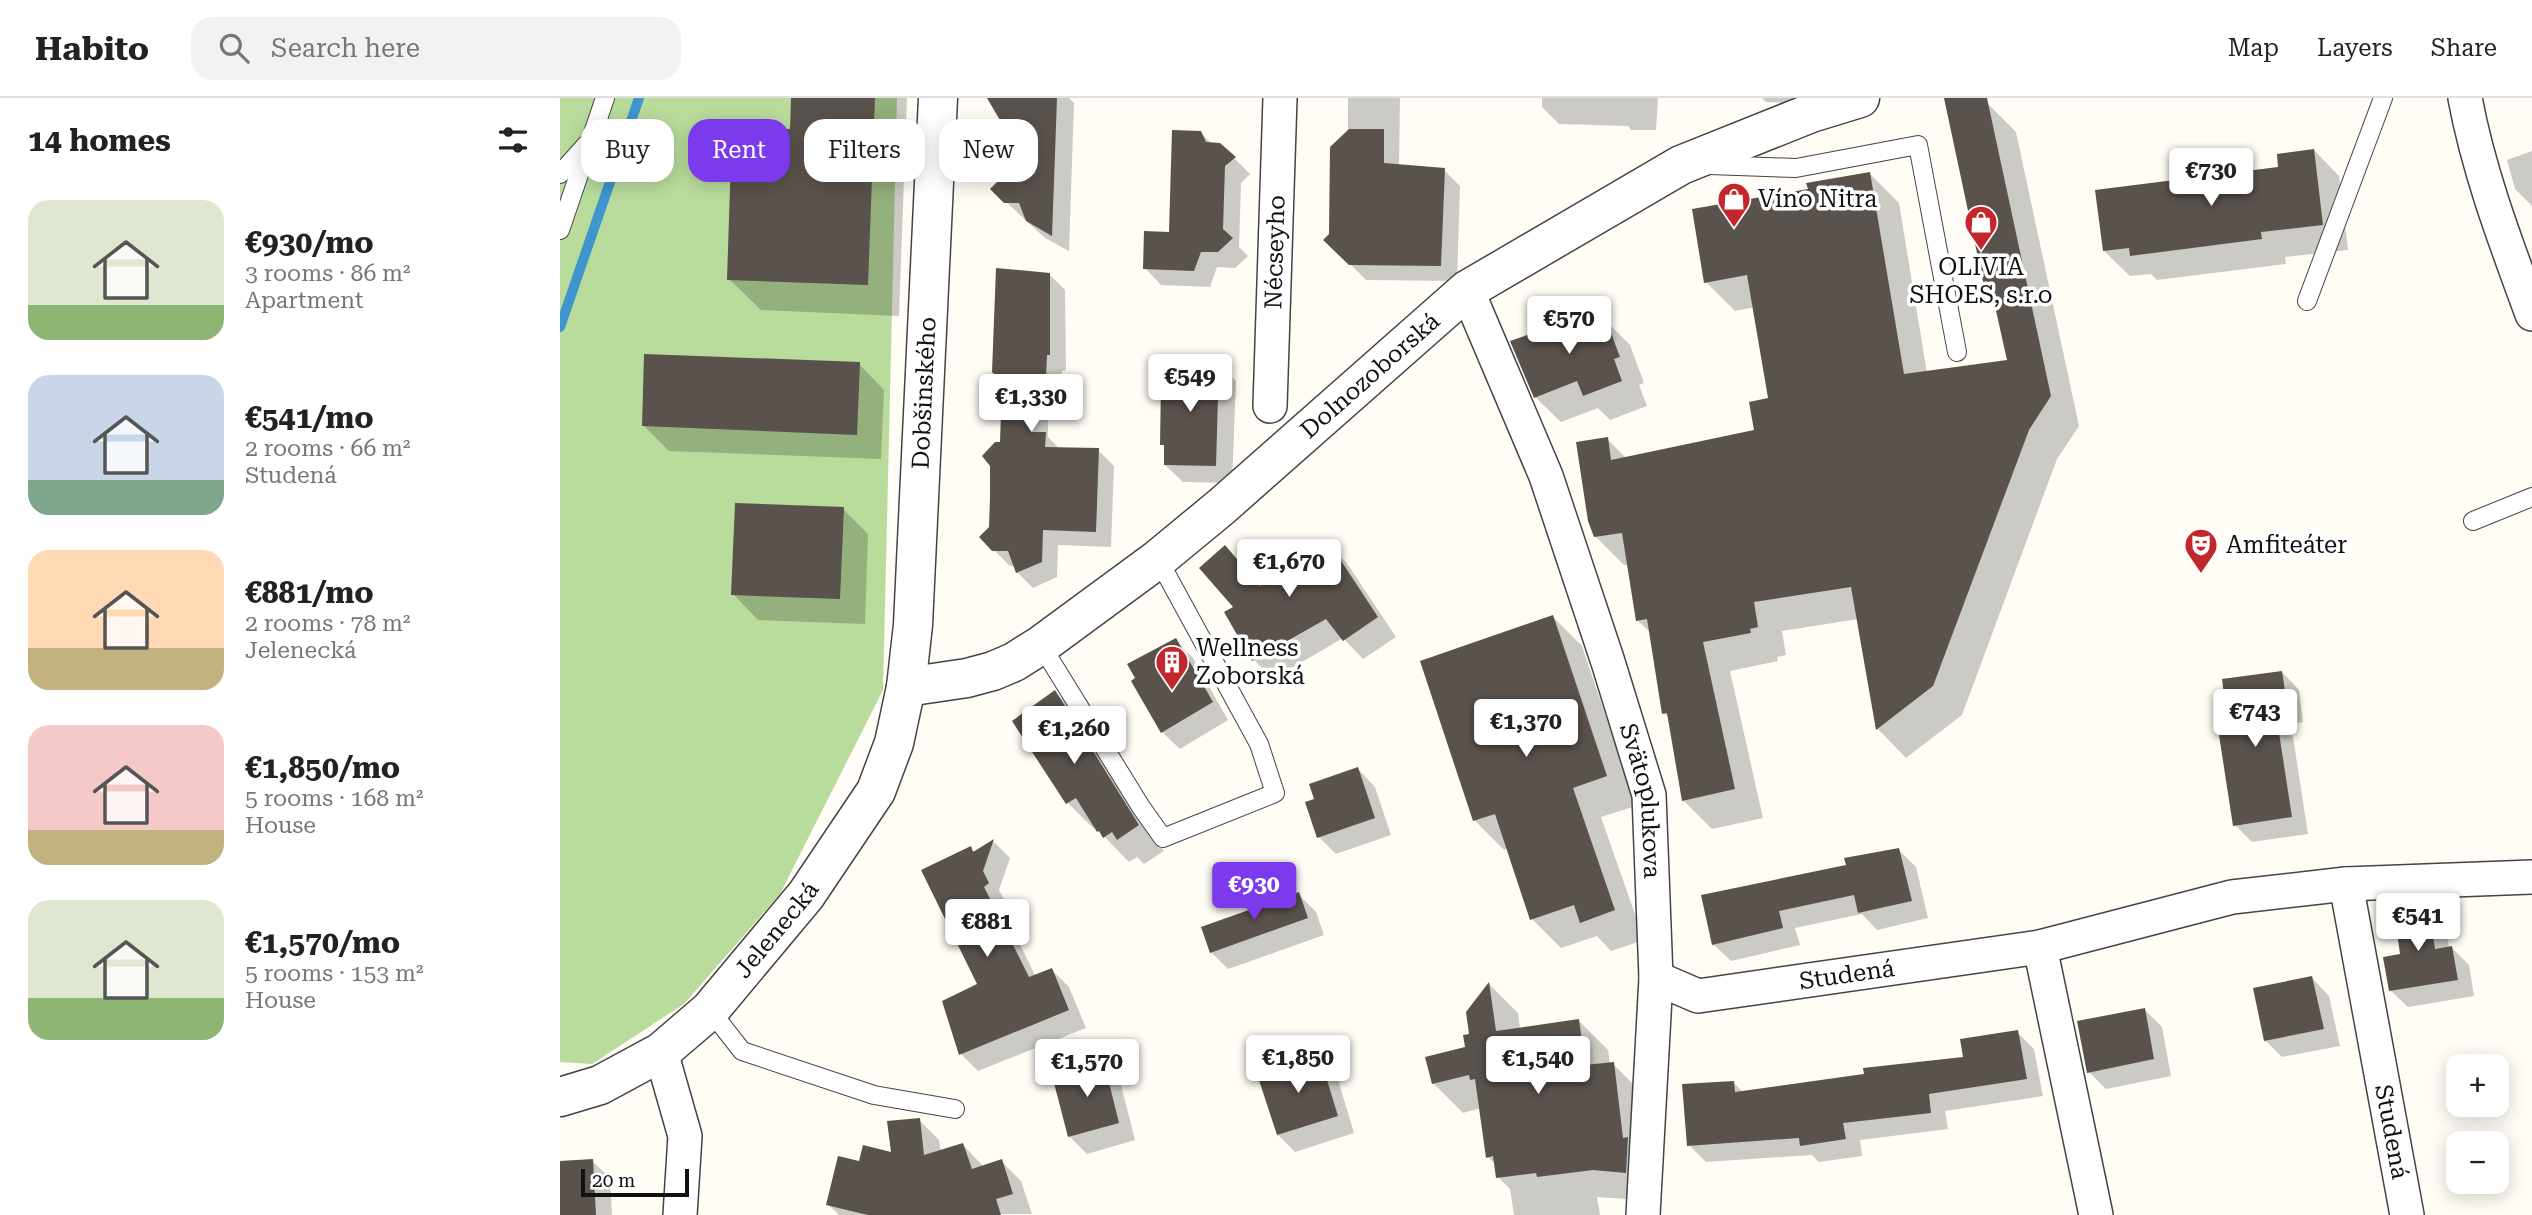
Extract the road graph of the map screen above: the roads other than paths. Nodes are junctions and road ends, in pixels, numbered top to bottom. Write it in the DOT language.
graph roads {
  1 [pos="605,98"];
  2 [pos="938,98"];
  3 [pos="1280,98"];
  4 [pos="1860,98"];
  5 [pos="2383,98"];
  6 [pos="2465,98"];
  7 [pos="598,119"];
  8 [pos="581,151"];
  9 [pos="1681,165"];
  10 [pos="581,169"];
  11 [pos="560,174"];
  12 [pos="560,230"];
  13 [pos="1467,290"];
  14 [pos="2307,301"];
  15 [pos="2532,314"];
  16 [pos="1957,352"];
  17 [pos="1269,406"];
  18 [pos="2532,496"];
  19 [pos="2473,521"];
  20 [pos="1158,559"];
  21 [pos="1041,645"];
  22 [pos="906,687"];
  23 [pos="2532,877"];
  24 [pos="2346,884"];
  25 [pos="2040,947"];
  26 [pos="1656,978"];
  27 [pos="710,1010"];
  28 [pos="660,1052"];
  29 [pos="560,1097"];
  30 [pos="956,1108"];
  31 [pos="680,1215"];
  32 [pos="1643,1215"];
  33 [pos="2096,1215"];
  34 [pos="2407,1215"];
  1 -- 7 [label="lane"];
  2 -- 22 [label="street, Dobšinského"];
  3 -- 17 [label="street, Nécseyho"];
  4 -- 9 [label="street, Dolnozoborská"];
  5 -- 14 [label="lane"];
  6 -- 15 [label="street"];
  8 -- 11 [label="lane"];
  9 -- 13 [label="street, Dolnozoborská"];
  9 -- 16 [label="lane"];
  10 -- 12 [label="lane"];
  13 -- 20 [label="street, Dolnozoborská"];
  13 -- 26 [label="street, Svätoplukova"];
  18 -- 19 [label="lane"];
  20 -- 21 [label="street, Dolnozoborská"];
  20 -- 21 [label="lane"];
  21 -- 22 [label="street, Dolnozoborská"];
  22 -- 27 [label="street, Jelenecká"];
  23 -- 24 [label="street, Studená"];
  24 -- 25 [label="street, Studená"];
  24 -- 34 [label="street, Studená"];
  25 -- 26 [label="street, Studená"];
  25 -- 33 [label="street"];
  26 -- 32 [label="street, Svätoplukova"];
  27 -- 28 [label="street, Jelenecká"];
  27 -- 30 [label="lane"];
  28 -- 29 [label="street, Jelenecká"];
  28 -- 31 [label="street"];
}
